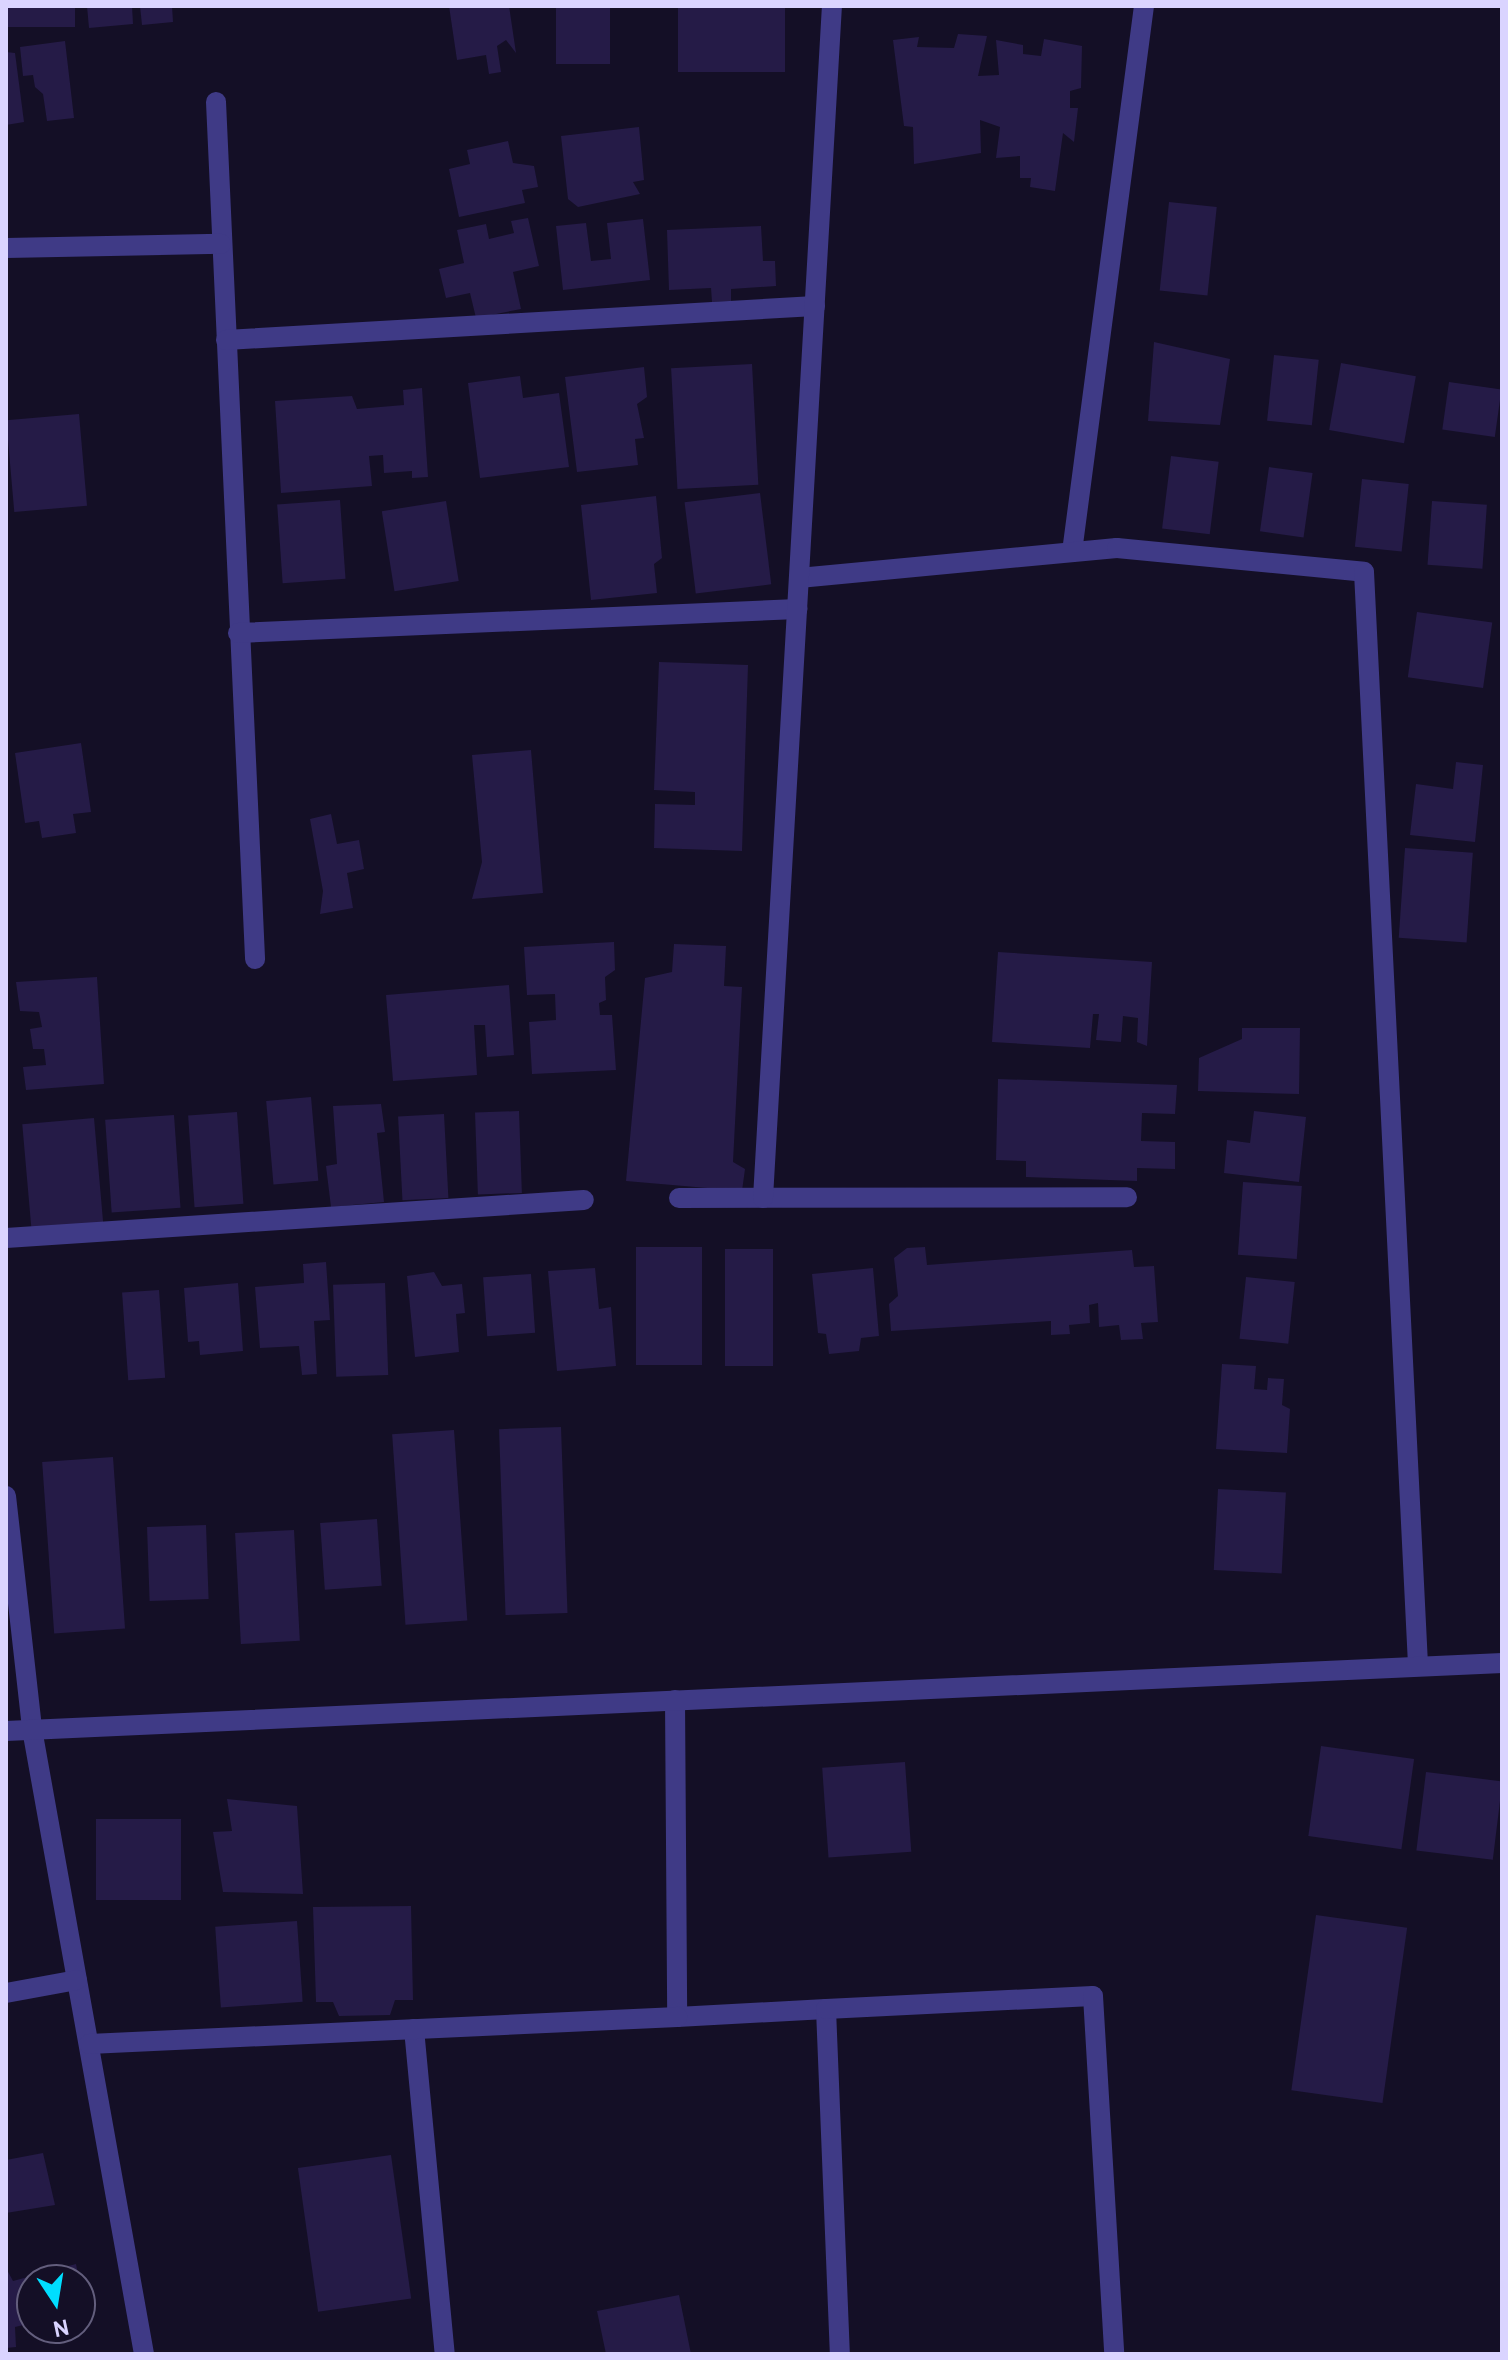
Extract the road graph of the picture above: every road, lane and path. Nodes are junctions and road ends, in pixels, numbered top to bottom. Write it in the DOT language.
graph roads {
  1 [pos="832,6"];
  2 [pos="1144,6"];
  3 [pos="216,102"];
  4 [pos="221,244"];
  5 [pos="6,248"];
  6 [pos="815,306"];
  7 [pos="226,340"];
  8 [pos="1072,552"];
  9 [pos="799,578"];
  10 [pos="797,609"];
  11 [pos="238,633"];
  12 [pos="255,959"];
  13 [pos="1127,1197"];
  14 [pos="679,1198"];
  15 [pos="763,1198"];
  16 [pos="584,1200"];
  17 [pos="6,1238"];
  18 [pos="6,1496"];
  19 [pos="1502,1663"];
  20 [pos="1418,1666"];
  21 [pos="675,1700"];
  22 [pos="32,1729"];
  23 [pos="6,1731"];
  24 [pos="77,1980"];
  25 [pos="6,1993"];
  26 [pos="826,2009"];
  27 [pos="677,2017"];
  28 [pos="414,2029"];
  29 [pos="89,2044"];
  30 [pos="144,2354"];
  31 [pos="445,2354"];
  32 [pos="840,2354"];
  33 [pos="1114,2354"];
  1 -- 6 [label="street"];
  2 -- 8 [label="street"];
  3 -- 4 [label="street"];
  4 -- 5 [label="street"];
  4 -- 7 [label="street"];
  6 -- 7 [label="street"];
  6 -- 9 [label="street"];
  7 -- 11 [label="street"];
  8 -- 9 [label="street"];
  8 -- 20 [label="street"];
  9 -- 10 [label="street"];
  10 -- 11 [label="street"];
  10 -- 15 [label="street"];
  11 -- 12 [label="street"];
  13 -- 15 [label="street"];
  14 -- 15 [label="street"];
  16 -- 17 [label="street"];
  18 -- 22 [label="street"];
  19 -- 20 [label="street"];
  20 -- 21 [label="street"];
  21 -- 22 [label="street"];
  21 -- 27 [label="street"];
  22 -- 23 [label="street"];
  22 -- 24 [label="street"];
  24 -- 25 [label="street"];
  24 -- 29 [label="street"];
  26 -- 27 [label="street"];
  26 -- 32 [label="street"];
  26 -- 33 [label="street"];
  27 -- 28 [label="street"];
  28 -- 29 [label="street"];
  28 -- 31 [label="street"];
  29 -- 30 [label="street"];
}
